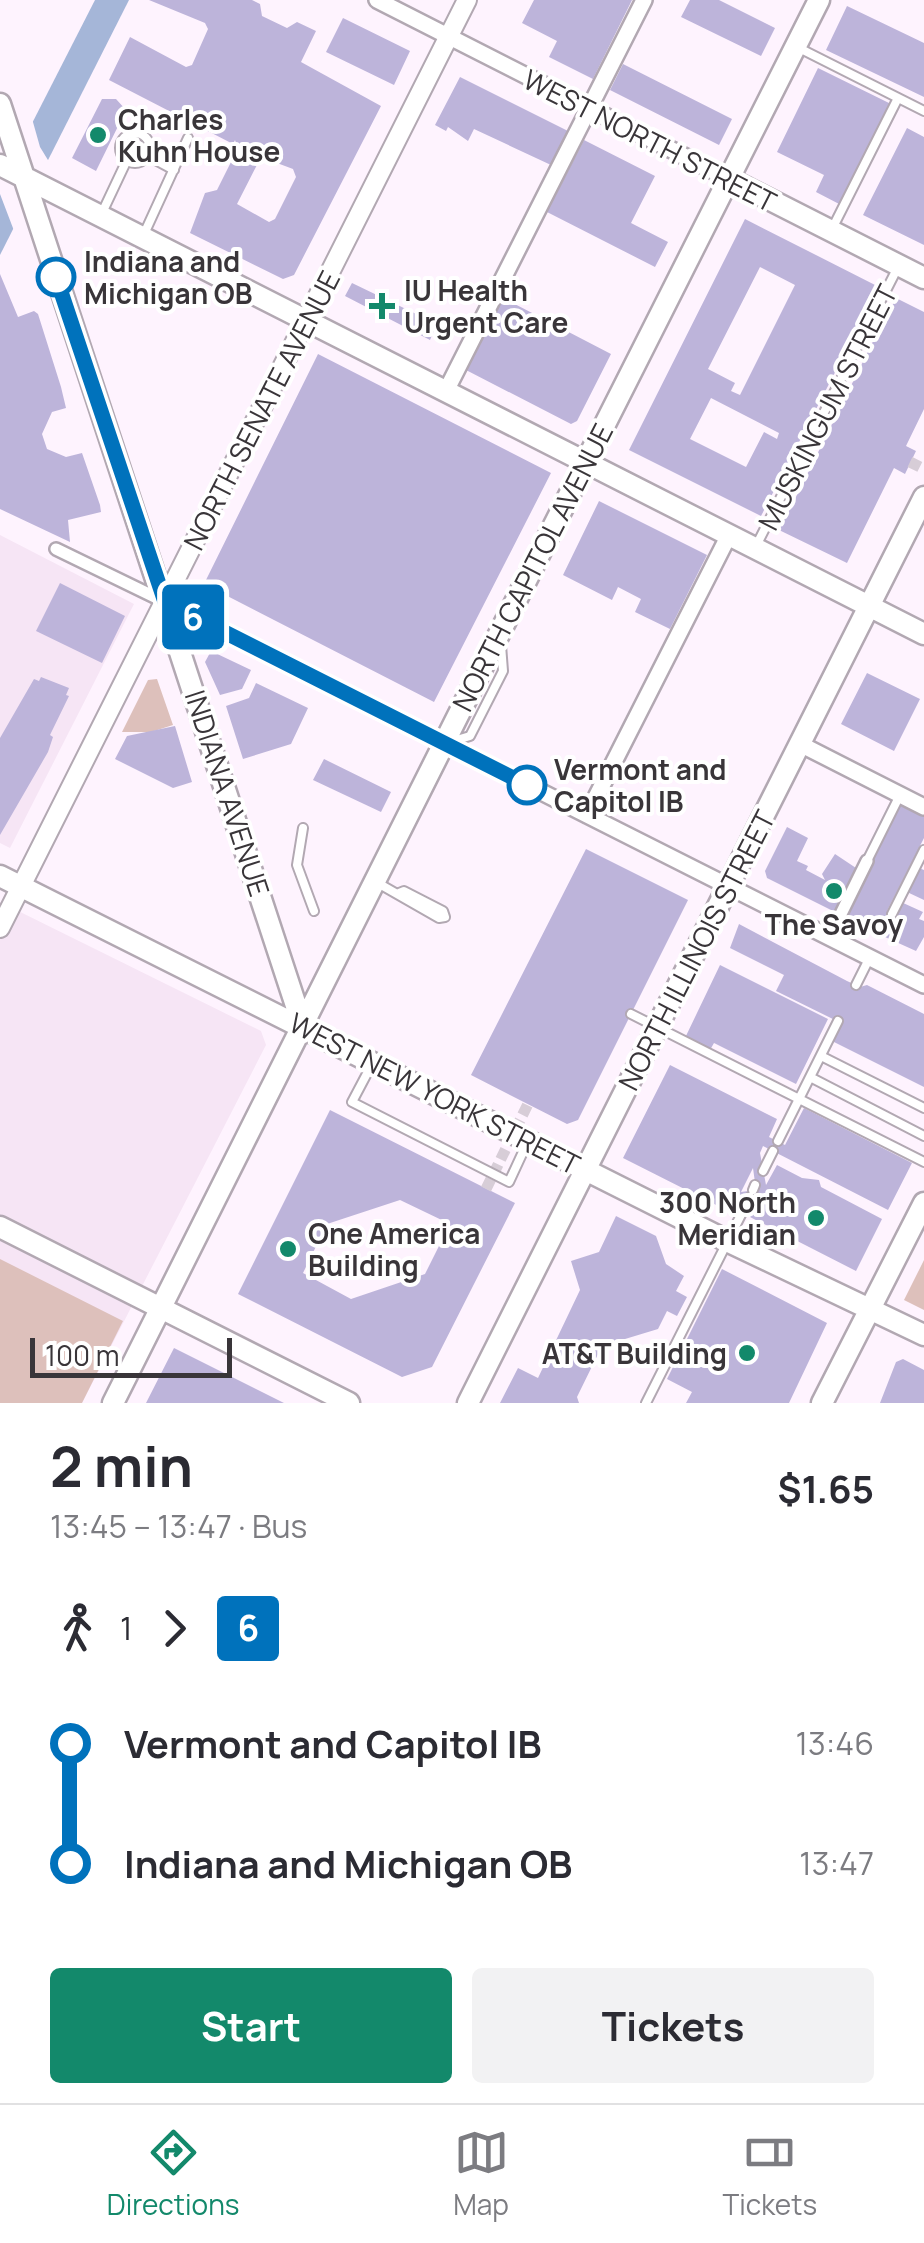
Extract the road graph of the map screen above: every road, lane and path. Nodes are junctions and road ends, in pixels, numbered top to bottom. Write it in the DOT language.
graph roads {
  1 [pos="377,0"];
  2 [pos="467,0"];
  3 [pos="644,0"];
  4 [pos="819,0"];
  5 [pos="448,37"];
  6 [pos="796,46"];
  7 [pos="898,98"];
  8 [pos="0,104"];
  9 [pos="589,109"];
  10 [pos="924,111"];
  11 [pos="188,138"];
  12 [pos="148,156"];
  13 [pos="126,162"];
  14 [pos="0,165"];
  15 [pos="174,170"];
  16 [pos="729,180"];
  17 [pos="34,192"];
  18 [pos="99,219"];
  19 [pos="832,231"];
  20 [pos="141,240"];
  21 [pos="899,266"];
  22 [pos="924,278"];
  23 [pos="305,322"];
  24 [pos="446,392"];
  25 [pos="586,463"];
  26 [pos="924,497"];
  27 [pos="729,535"];
  28 [pos="755,548"];
  29 [pos="56,549"];
  30 [pos="165,602"];
  31 [pos="868,605"];
  32 [pos="924,634"];
  33 [pos="442,743"];
  34 [pos="800,744"];
  35 [pos="900,795"];
  36 [pos="924,807"];
  37 [pos="587,815"];
  38 [pos="303,828"];
  39 [pos="924,850"];
  40 [pos="867,862"];
  41 [pos="0,876"];
  42 [pos="376,882"];
  43 [pos="728,886"];
  44 [pos="20,887"];
  45 [pos="399,893"];
  46 [pos="314,912"];
  47 [pos="892,914"];
  48 [pos="836,924"];
  49 [pos="0,928"];
  50 [pos="870,957"];
  51 [pos="924,984"];
  52 [pos="856,985"];
  53 [pos="631,1014"];
  54 [pos="838,1021"];
  55 [pos="302,1027"];
  56 [pos="656,1027"];
  57 [pos="821,1056"];
  58 [pos="373,1062"];
  59 [pos="810,1077"];
  60 [pos="800,1098"];
  61 [pos="924,1108"];
  62 [pos="924,1136"];
  63 [pos="529,1140"];
  64 [pos="778,1142"];
  65 [pos="773,1151"];
  66 [pos="924,1162"];
  67 [pos="586,1169"];
  68 [pos="763,1170"];
  69 [pos="753,1191"];
  70 [pos="924,1202"];
  71 [pos="0,1227"];
  72 [pos="727,1241"];
  73 [pos="161,1308"];
  74 [pos="870,1309"];
  75 [pos="924,1335"];
  76 [pos="113,1403"];
  77 [pos="348,1403"];
  78 [pos="468,1403"];
  79 [pos="646,1403"];
  80 [pos="822,1403"];
  1 -- 5 [label="street, WEST NORTH STREET"];
  2 -- 5 [label="street, NORTH SENATE AVENUE"];
  3 -- 9 [label="street"];
  4 -- 6 [label="main road, NORTH CAPITOL AVENUE"];
  5 -- 9 [label="street, WEST NORTH STREET"];
  5 -- 23 [label="street, NORTH SENATE AVENUE"];
  6 -- 7 [label="lane"];
  6 -- 16 [label="main road, NORTH CAPITOL AVENUE"];
  7 -- 10 [label="lane"];
  7 -- 19 [label="lane"];
  8 -- 17 [label="main road, INDIANA AVENUE"];
  9 -- 16 [label="street, WEST NORTH STREET"];
  9 -- 24 [label="street"];
  11 -- 15 [label="lane"];
  12 -- 13 [label="lane"];
  12 -- 13 [label="lane"];
  12 -- 15 [label="lane"];
  13 -- 18 [label="lane"];
  14 -- 17 [label="main road"];
  15 -- 20 [label="lane"];
  16 -- 19 [label="main road, WEST NORTH STREET"];
  16 -- 25 [label="main road, NORTH CAPITOL AVENUE"];
  17 -- 18 [label="main road"];
  17 -- 30 [label="main road, INDIANA AVENUE"];
  18 -- 20 [label="main road"];
  19 -- 21 [label="main road, WEST NORTH STREET"];
  20 -- 23 [label="main road"];
  21 -- 22 [label="main road, WEST NORTH STREET"];
  21 -- 28 [label="lane, MUSKINGUM STREET"];
  23 -- 24 [label="main road"];
  23 -- 30 [label="street, NORTH SENATE AVENUE"];
  24 -- 25 [label="main road"];
  25 -- 27 [label="main road"];
  25 -- 33 [label="main road, NORTH CAPITOL AVENUE"];
  26 -- 31 [label="main road, NORTH ILLINOIS STREET"];
  27 -- 28 [label="main road"];
  27 -- 37 [label="street, MUSKINGUM STREET"];
  28 -- 31 [label="main road"];
  29 -- 30 [label="street"];
  30 -- 33 [label="street"];
  30 -- 44 [label="street, NORTH SENATE AVENUE"];
  30 -- 55 [label="main road, INDIANA AVENUE"];
  31 -- 32 [label="main road"];
  31 -- 34 [label="main road, NORTH ILLINOIS STREET"];
  33 -- 37 [label="street"];
  33 -- 42 [label="main road, NORTH CAPITOL AVENUE"];
  34 -- 35 [label="street"];
  34 -- 43 [label="main road, NORTH ILLINOIS STREET"];
  35 -- 36 [label="street"];
  35 -- 40 [label="lane"];
  37 -- 43 [label="street"];
  38 -- 46 [label="lane"];
  39 -- 47 [label="lane"];
  40 -- 48 [label="street"];
  41 -- 44 [label="main road, WEST NEW YORK STREET"];
  42 -- 45 [label="lane"];
  42 -- 55 [label="main road, NORTH CAPITOL AVENUE"];
  43 -- 50 [label="street"];
  43 -- 56 [label="main road, NORTH ILLINOIS STREET"];
  44 -- 49 [label="street, NORTH SENATE AVENUE"];
  44 -- 55 [label="main road, WEST NEW YORK STREET"];
  45 -- 45 [label="lane"];
  50 -- 51 [label="street"];
  50 -- 52 [label="lane"];
  53 -- 56 [label="lane"];
  54 -- 57 [label="lane"];
  55 -- 58 [label="main road, WEST NEW YORK STREET"];
  55 -- 73 [label="main road, NORTH CAPITOL AVENUE"];
  56 -- 60 [label="lane"];
  56 -- 67 [label="main road, NORTH ILLINOIS STREET"];
  57 -- 59 [label="lane"];
  57 -- 61 [label="lane"];
  58 -- 63 [label="main road, WEST NEW YORK STREET"];
  58 -- 63 [label="lane"];
  59 -- 60 [label="lane"];
  59 -- 62 [label="lane"];
  60 -- 64 [label="lane"];
  60 -- 66 [label="lane"];
  63 -- 67 [label="main road, WEST NEW YORK STREET"];
  65 -- 68 [label="lane"];
  67 -- 72 [label="main road, WEST NEW YORK STREET"];
  67 -- 78 [label="main road, NORTH ILLINOIS STREET"];
  69 -- 72 [label="lane"];
  70 -- 74 [label="main road"];
  71 -- 73 [label="main road"];
  72 -- 74 [label="main road, WEST NEW YORK STREET"];
  72 -- 79 [label="lane"];
  73 -- 76 [label="main road, NORTH CAPITOL AVENUE"];
  73 -- 77 [label="main road"];
  74 -- 75 [label="main road, WEST NEW YORK STREET"];
  74 -- 80 [label="main road"];
}
